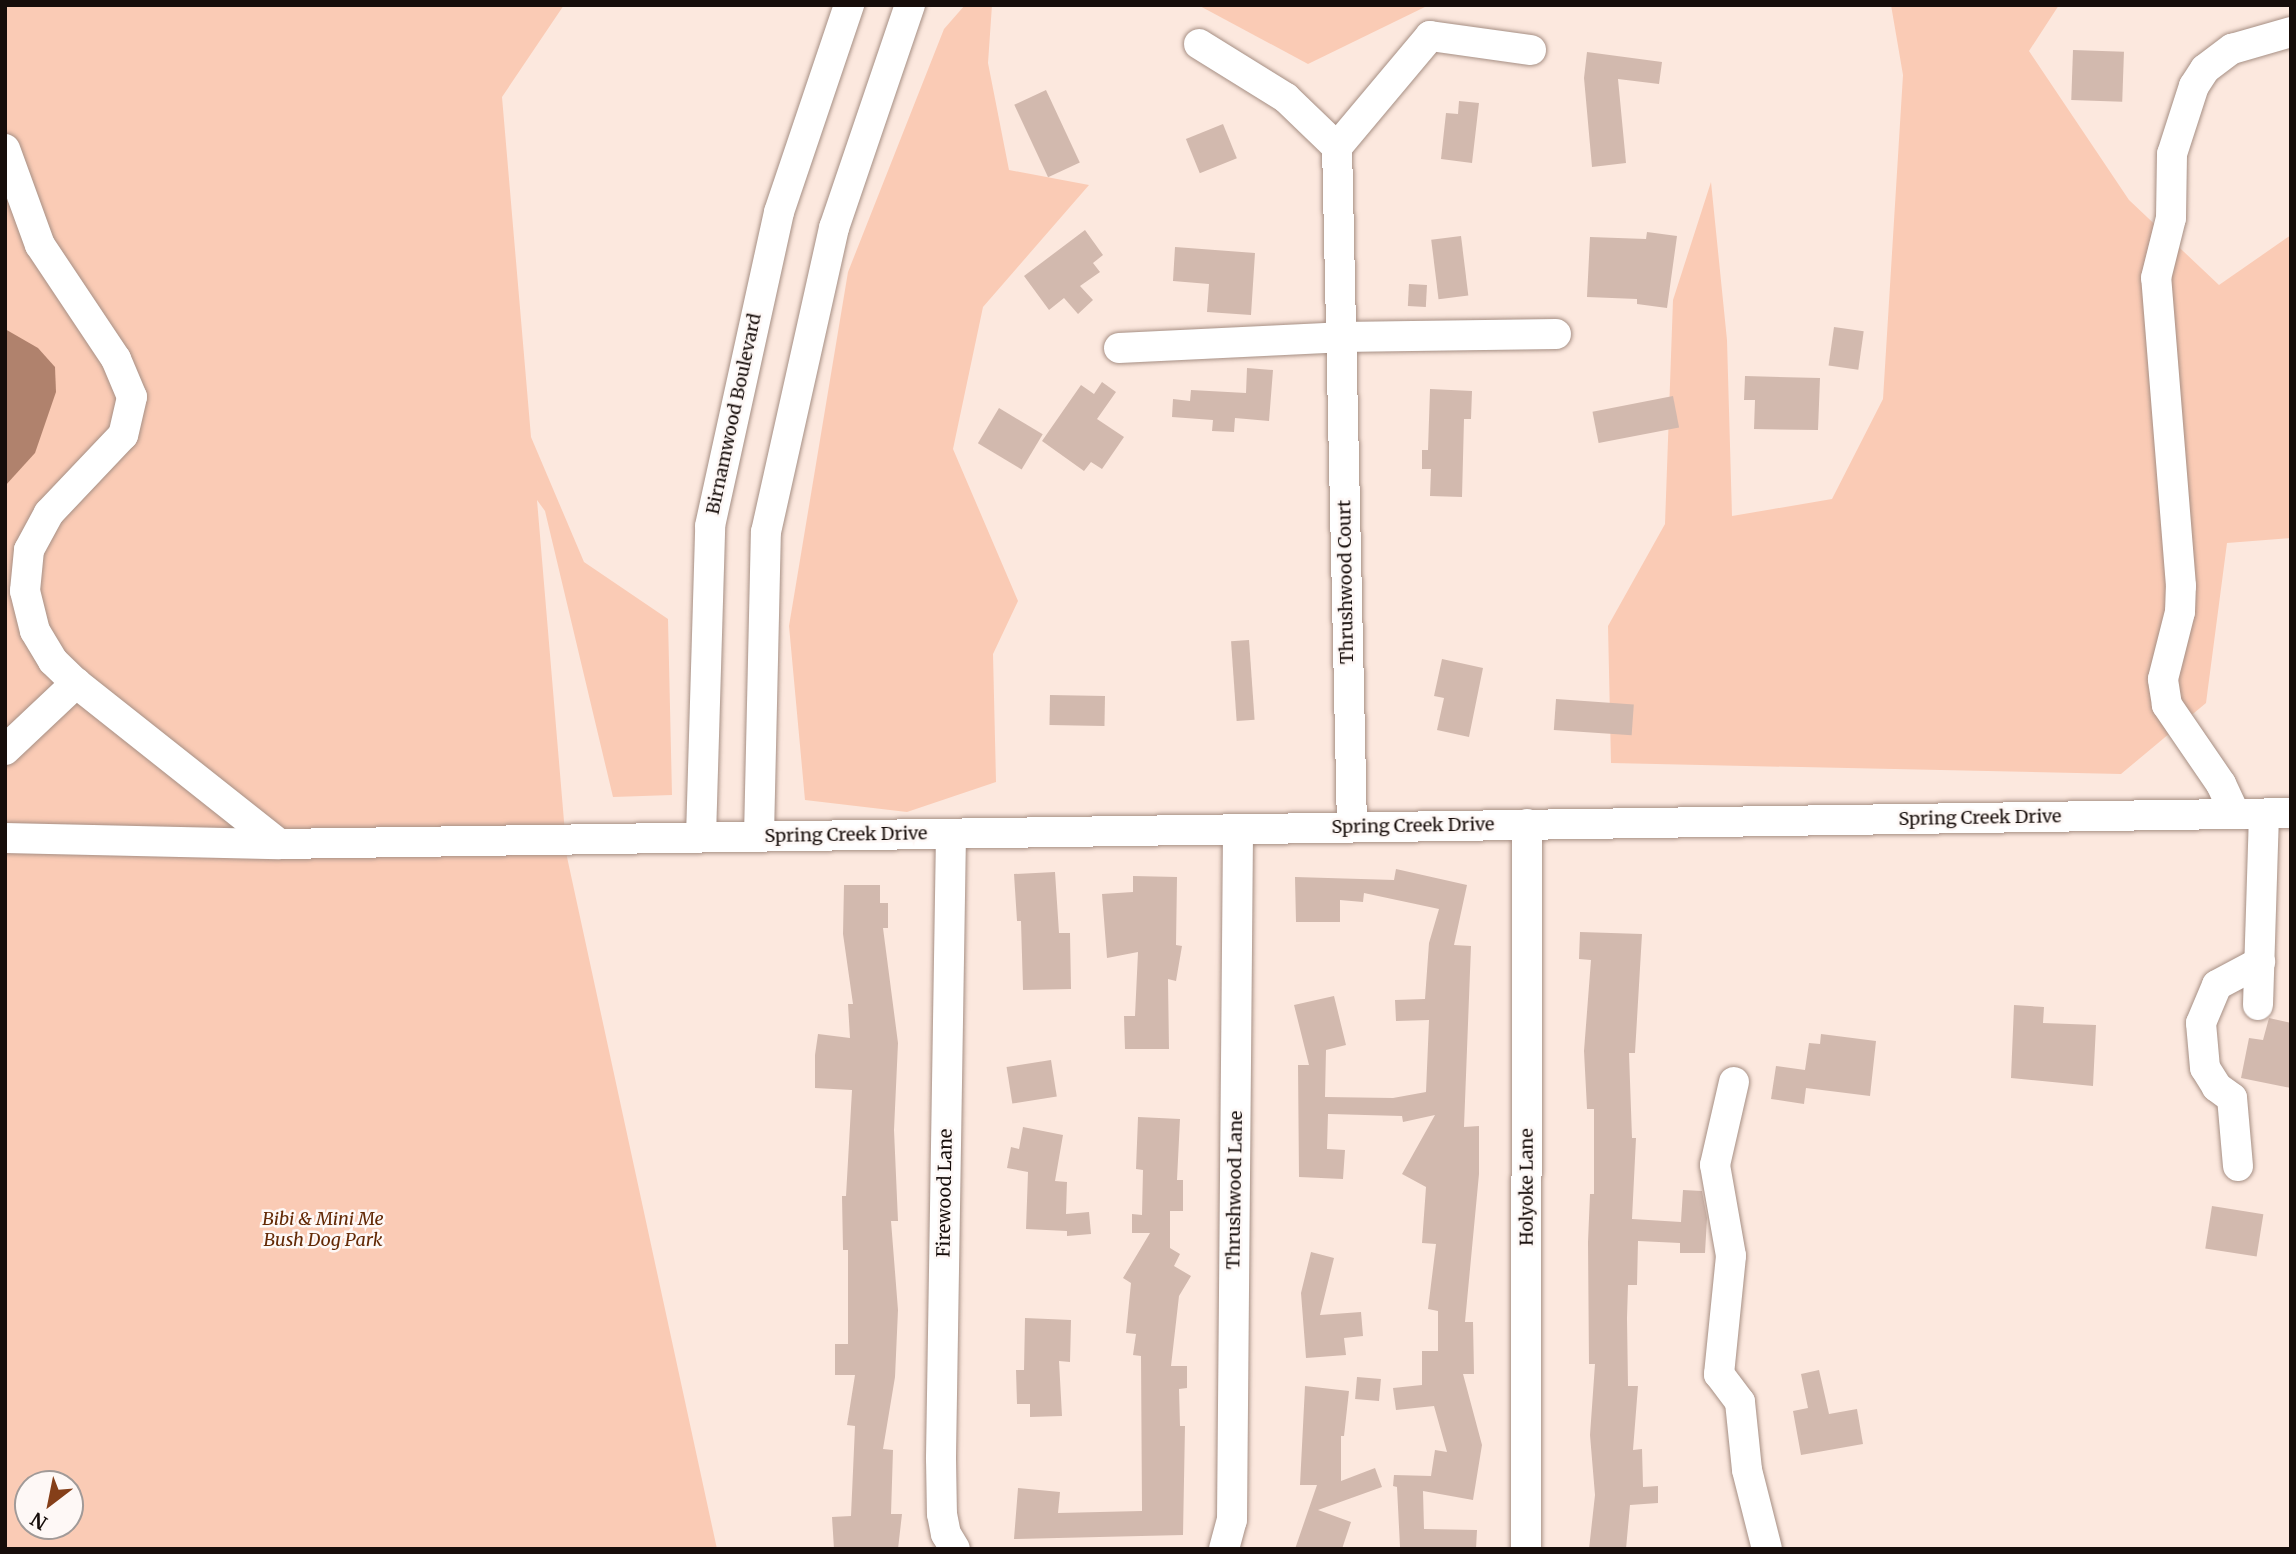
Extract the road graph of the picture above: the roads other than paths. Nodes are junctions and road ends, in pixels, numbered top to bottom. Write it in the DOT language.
graph roads {
  1 [pos="849,5"];
  2 [pos="910,5"];
  3 [pos="2291,32"];
  4 [pos="1199,44"];
  5 [pos="1531,50"];
  6 [pos="1337,147"];
  7 [pos="5,149"];
  8 [pos="1556,334"];
  9 [pos="1341,337"];
  10 [pos="1119,348"];
  11 [pos="76,683"];
  12 [pos="5,750"];
  13 [pos="2263,814"];
  14 [pos="1527,824"];
  15 [pos="1352,827"];
  16 [pos="1238,830"];
  17 [pos="951,834"];
  18 [pos="759,836"];
  19 [pos="701,837"];
  20 [pos="5,838"];
  21 [pos="279,844"];
  22 [pos="2260,962"];
  23 [pos="2258,1005"];
  24 [pos="1734,1082"];
  25 [pos="2238,1166"];
  26 [pos="955,1549"];
  27 [pos="1224,1549"];
  28 [pos="1526,1549"];
  29 [pos="1767,1549"];
  1 -- 19 [label="street, Birnamwood Boulevard"];
  2 -- 18 [label="street"];
  3 -- 13 [label="street"];
  4 -- 6 [label="street"];
  5 -- 6 [label="street"];
  6 -- 9 [label="street, Thrushwood Court"];
  7 -- 11 [label="street"];
  8 -- 9 [label="street"];
  9 -- 10 [label="street"];
  9 -- 15 [label="street, Thrushwood Court"];
  11 -- 12 [label="street"];
  11 -- 21 [label="street"];
  13 -- 14 [label="street, Spring Creek Drive"];
  13 -- 22 [label="street"];
  14 -- 15 [label="street, Spring Creek Drive"];
  14 -- 28 [label="street, Holyoke Lane"];
  15 -- 16 [label="street, Spring Creek Drive"];
  16 -- 17 [label="street, Spring Creek Drive"];
  16 -- 27 [label="street, Thrushwood Lane"];
  17 -- 18 [label="street, Spring Creek Drive"];
  17 -- 26 [label="street, Firewood Lane"];
  18 -- 19 [label="street, Spring Creek Drive"];
  19 -- 21 [label="street, Spring Creek Drive"];
  20 -- 21 [label="street, Spring Creek Drive"];
  22 -- 23 [label="street"];
  22 -- 25 [label="street"];
  24 -- 29 [label="street"];
}
